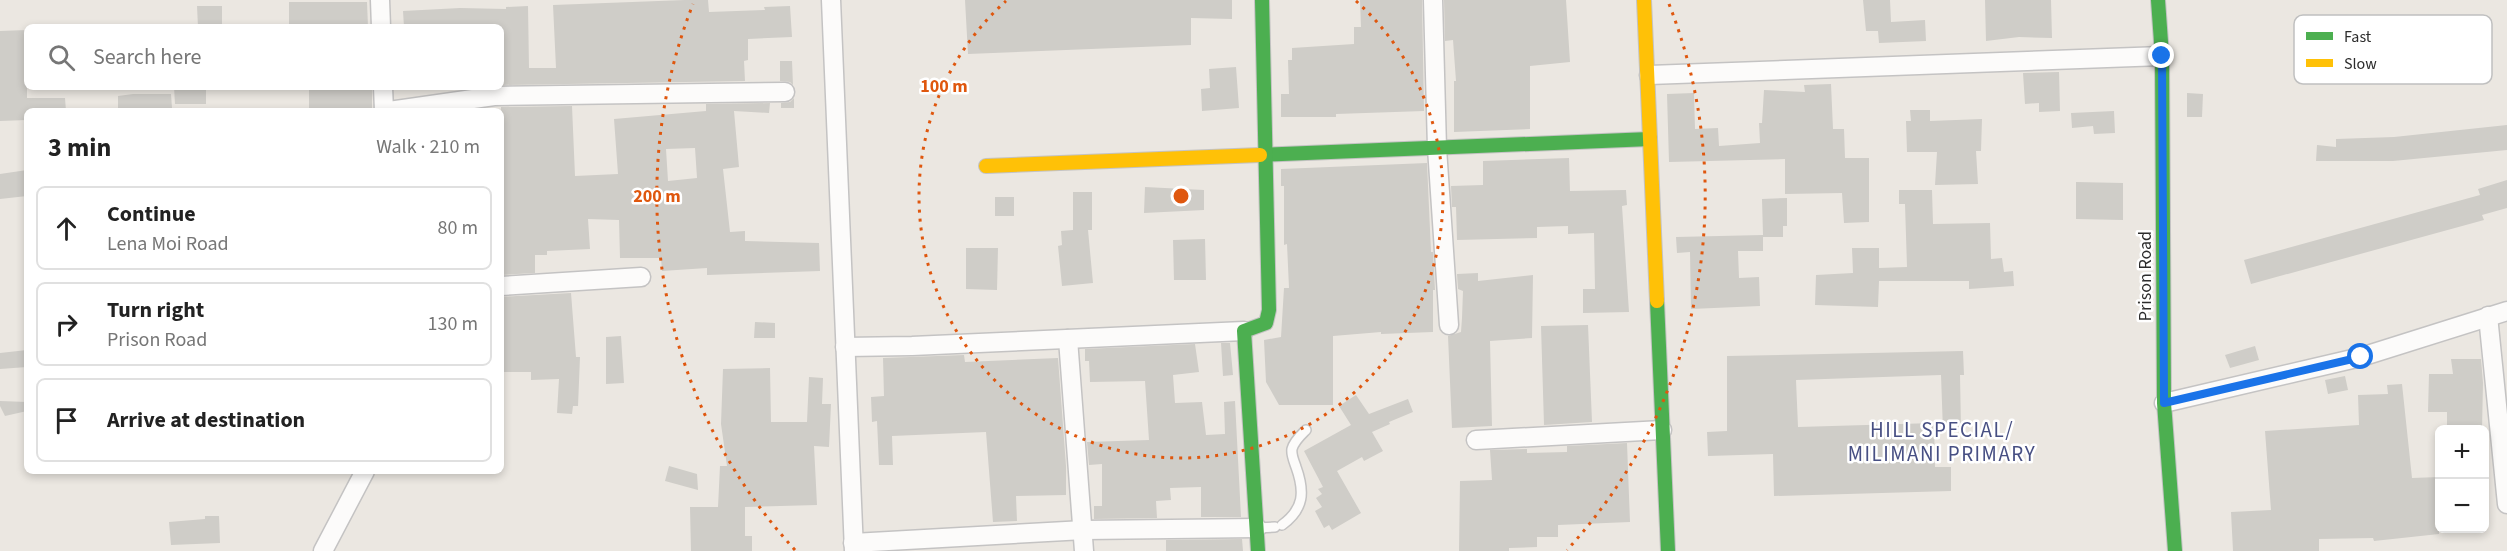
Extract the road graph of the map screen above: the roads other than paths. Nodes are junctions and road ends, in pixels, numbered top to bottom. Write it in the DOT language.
graph roads {
  1 [pos="380,0"];
  2 [pos="831,0"];
  3 [pos="1262,0"];
  4 [pos="1433,0"];
  5 [pos="1644,0"];
  6 [pos="2158,0"];
  7 [pos="381,24"];
  8 [pos="2162,56"];
  9 [pos="1649,75"];
  10 [pos="384,90"];
  11 [pos="784,92"];
  12 [pos="386,108"];
  13 [pos="408,108"];
  14 [pos="1650,139"];
  15 [pos="1437,148"];
  16 [pos="1264,155"];
  17 [pos="986,166"];
  18 [pos="641,277"];
  19 [pos="504,286"];
  20 [pos="2507,311"];
  21 [pos="2488,316"];
  22 [pos="1449,325"];
  23 [pos="1244,331"];
  24 [pos="1068,339"];
  25 [pos="845,347"];
  26 [pos="2164,403"];
  27 [pos="1306,430"];
  28 [pos="1662,430"];
  29 [pos="1476,440"];
  30 [pos="363,474"];
  31 [pos="2507,504"];
  32 [pos="1271,526"];
  33 [pos="1084,530"];
  34 [pos="854,547"];
  35 [pos="323,551"];
  36 [pos="1084,551"];
  37 [pos="1258,551"];
  38 [pos="1668,551"];
  39 [pos="2175,551"];
  1 -- 7 [label="street"];
  2 -- 25 [label="street"];
  3 -- 16 [label="street"];
  4 -- 15 [label="street"];
  5 -- 9 [label="street"];
  6 -- 8 [label="street, Prison Road"];
  8 -- 9 [label="street"];
  8 -- 26 [label="street, Prison Road"];
  9 -- 14 [label="street"];
  10 -- 12 [label="street"];
  11 -- 13 [label="street"];
  14 -- 15 [label="street"];
  14 -- 28 [label="street"];
  15 -- 16 [label="street"];
  15 -- 22 [label="street"];
  16 -- 17 [label="street"];
  16 -- 23 [label="street"];
  18 -- 19 [label="street"];
  20 -- 21 [label="street"];
  21 -- 26 [label="street"];
  21 -- 31 [label="street"];
  23 -- 24 [label="street"];
  23 -- 32 [label="street"];
  24 -- 25 [label="street"];
  24 -- 33 [label="street"];
  25 -- 34 [label="street"];
  26 -- 39 [label="street, Prison Road"];
  27 -- 32 [label="lane"];
  28 -- 29 [label="street"];
  28 -- 38 [label="street"];
  30 -- 35 [label="street"];
  32 -- 33 [label="street"];
  32 -- 37 [label="street"];
  33 -- 34 [label="street"];
  33 -- 36 [label="street"];
}
